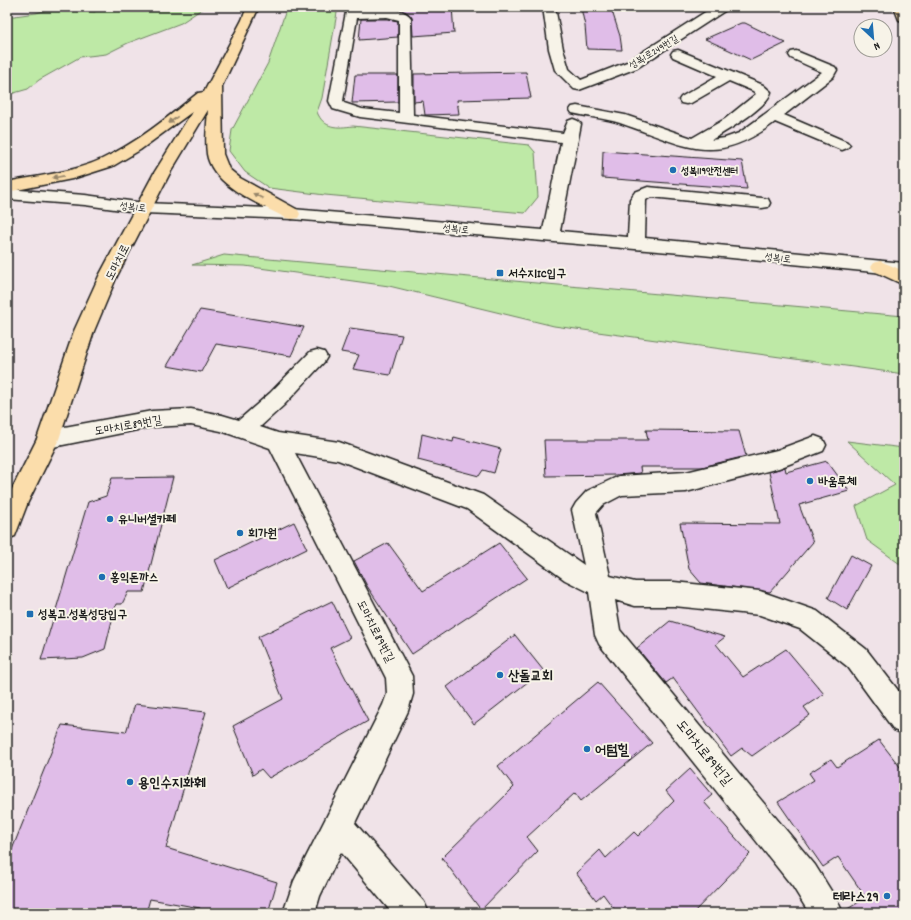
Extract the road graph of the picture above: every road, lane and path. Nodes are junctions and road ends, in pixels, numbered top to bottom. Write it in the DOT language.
graph roads {
  1 [pos="252,7"];
  2 [pos="549,7"];
  3 [pos="722,7"];
  4 [pos="900,7"];
  5 [pos="353,11"];
  6 [pos="904,17"];
  7 [pos="678,54"];
  8 [pos="796,54"];
  9 [pos="728,75"];
  10 [pos="215,86"];
  11 [pos="579,86"];
  12 [pos="686,100"];
  13 [pos="577,110"];
  14 [pos="772,115"];
  15 [pos="406,118"];
  16 [pos="569,138"];
  17 [pos="694,143"];
  18 [pos="842,145"];
  19 [pos="7,187"];
  20 [pos="7,194"];
  21 [pos="762,203"];
  22 [pos="144,208"];
  23 [pos="292,214"];
  24 [pos="550,236"];
  25 [pos="636,243"];
  26 [pos="904,260"];
  27 [pos="880,267"];
  28 [pos="904,269"];
  29 [pos="904,279"];
  30 [pos="317,357"];
  31 [pos="243,430"];
  32 [pos="48,439"];
  33 [pos="278,442"];
  34 [pos="815,445"];
  35 [pos="7,529"];
  36 [pos="600,585"];
  37 [pos="904,720"];
  38 [pos="337,825"];
  39 [pos="299,913"];
  40 [pos="413,913"];
  41 [pos="827,913"];
  1 -- 10 [label="main road, 도마치로"];
  2 -- 11 [label="street"];
  3 -- 11 [label="street, 성복1로249번길"];
  4 -- 6 [label="main road"];
  5 -- 15 [label="street"];
  5 -- 15 [label="street"];
  7 -- 9 [label="street"];
  8 -- 14 [label="street"];
  9 -- 12 [label="street"];
  9 -- 17 [label="street"];
  10 -- 19 [label="main road, one-way"];
  10 -- 22 [label="main road, 도마치로"];
  23 -- 10 [label="main road, one-way"];
  11 -- 13 [label="street"];
  13 -- 16 [label="street"];
  13 -- 17 [label="street"];
  14 -- 17 [label="street"];
  14 -- 18 [label="street"];
  15 -- 16 [label="street"];
  16 -- 24 [label="street"];
  20 -- 22 [label="street, 성복1로"];
  21 -- 25 [label="street"];
  22 -- 23 [label="street, 성복1로"];
  22 -- 32 [label="main road, 도마치로"];
  23 -- 24 [label="street, 성복1로"];
  24 -- 25 [label="street, 성복1로"];
  25 -- 27 [label="street, 성복1로"];
  26 -- 27 [label="main road"];
  27 -- 28 [label="street, 성복1로"];
  27 -- 29 [label="main road"];
  30 -- 31 [label="street"];
  31 -- 32 [label="street, 도마치로89번길"];
  31 -- 33 [label="street, 도마치로89번길"];
  32 -- 35 [label="main road, 도마치로"];
  33 -- 36 [label="street, 도마치로89번길"];
  33 -- 38 [label="street, 도마치로89번길"];
  34 -- 36 [label="street"];
  36 -- 37 [label="street, 도마치로89번길"];
  36 -- 41 [label="street, 도마치로89번길"];
  38 -- 39 [label="street, 도마치로89번길"];
  38 -- 40 [label="street"];
}
